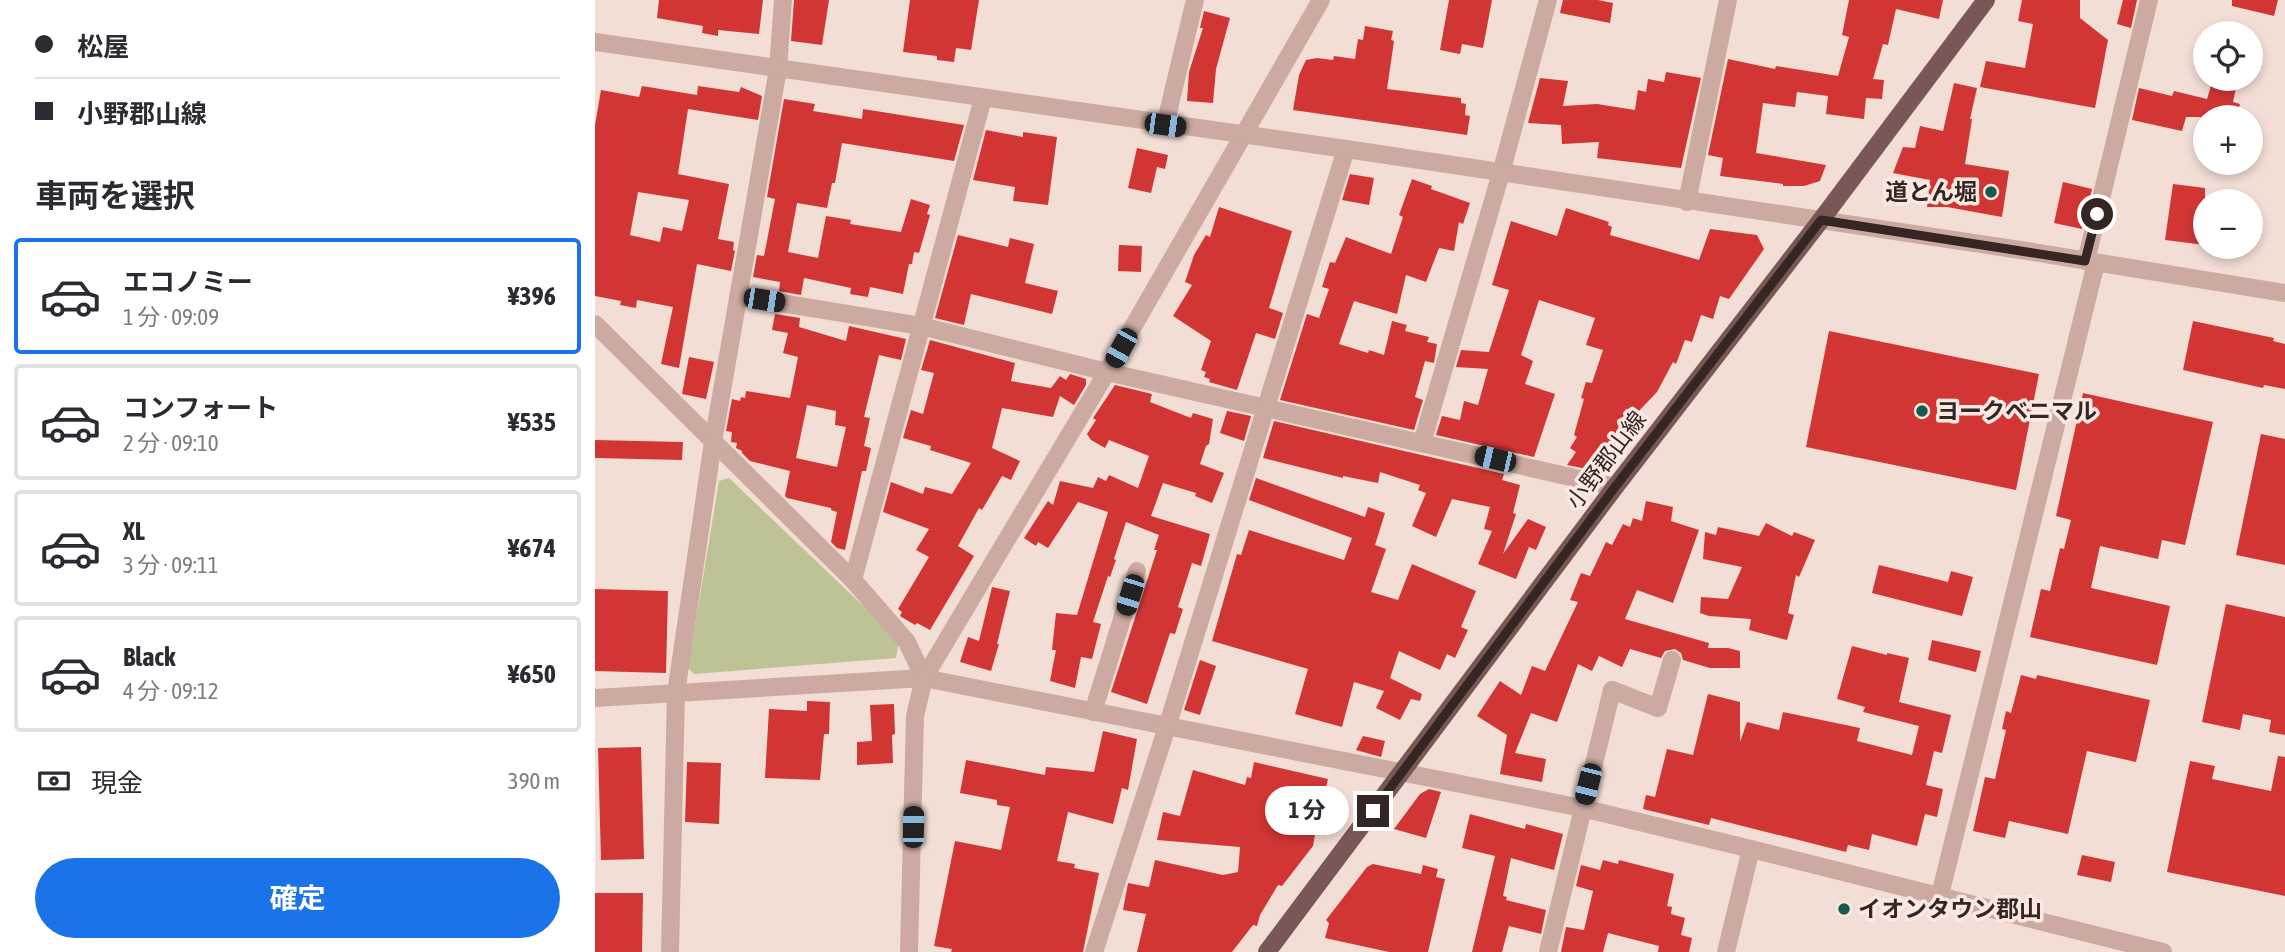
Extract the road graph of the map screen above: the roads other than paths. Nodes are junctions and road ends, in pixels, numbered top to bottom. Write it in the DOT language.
graph roads {
  1 [pos="783,0"];
  2 [pos="1195,0"];
  3 [pos="1321,0"];
  4 [pos="1548,0"];
  5 [pos="1728,0"];
  6 [pos="1986,0"];
  7 [pos="2149,0"];
  8 [pos="595,42"];
  9 [pos="778,69"];
  10 [pos="983,98"];
  11 [pos="1165,125"];
  12 [pos="1242,136"];
  13 [pos="1346,149"];
  14 [pos="1501,173"];
  15 [pos="1687,202"];
  16 [pos="1821,220"];
  17 [pos="2091,262"];
  18 [pos="2285,293"];
  19 [pos="738,296"];
  20 [pos="595,324"];
  21 [pos="921,326"];
  22 [pos="1108,372"];
  23 [pos="1267,408"];
  24 [pos="713,442"];
  25 [pos="1422,443"];
  26 [pos="1615,487"];
  27 [pos="1137,572"];
  28 [pos="853,580"];
  29 [pos="1672,660"];
  30 [pos="924,678"];
  31 [pos="676,693"];
  32 [pos="595,698"];
  33 [pos="1093,712"];
  34 [pos="1167,727"];
  35 [pos="1404,771"];
  36 [pos="1582,807"];
  37 [pos="1751,849"];
  38 [pos="1940,895"];
  39 [pos="670,952"];
  40 [pos="909,952"];
  41 [pos="1094,952"];
  42 [pos="1267,952"];
  43 [pos="1548,952"];
  44 [pos="1726,952"];
  45 [pos="2163,952"];
  1 -- 9 [label="street"];
  2 -- 11 [label="street"];
  3 -- 12 [label="street"];
  4 -- 14 [label="street"];
  5 -- 15 [label="street"];
  6 -- 16 [label="main road, 小野郡山線"];
  7 -- 17 [label="street"];
  8 -- 9 [label="street"];
  9 -- 10 [label="street"];
  9 -- 19 [label="street"];
  10 -- 11 [label="street"];
  10 -- 21 [label="street"];
  11 -- 12 [label="street"];
  12 -- 13 [label="street"];
  12 -- 22 [label="street"];
  13 -- 14 [label="street"];
  13 -- 23 [label="street"];
  14 -- 15 [label="street"];
  14 -- 25 [label="street"];
  15 -- 16 [label="street"];
  16 -- 17 [label="street"];
  16 -- 26 [label="main road, 小野郡山線"];
  17 -- 18 [label="street"];
  17 -- 38 [label="street"];
  19 -- 21 [label="street"];
  19 -- 24 [label="street"];
  20 -- 24 [label="street"];
  21 -- 22 [label="street"];
  21 -- 28 [label="street"];
  22 -- 23 [label="street"];
  22 -- 30 [label="street"];
  23 -- 25 [label="street"];
  23 -- 34 [label="street"];
  24 -- 28 [label="street"];
  24 -- 31 [label="street"];
  25 -- 26 [label="street"];
  26 -- 35 [label="main road, 小野郡山線"];
  27 -- 33 [label="street"];
  28 -- 30 [label="street"];
  29 -- 36 [label="street"];
  30 -- 31 [label="street"];
  30 -- 33 [label="street"];
  30 -- 40 [label="street"];
  31 -- 32 [label="street"];
  31 -- 39 [label="street"];
  33 -- 34 [label="street"];
  34 -- 35 [label="street"];
  34 -- 41 [label="street"];
  35 -- 36 [label="street"];
  35 -- 42 [label="main road, 小野郡山線"];
  36 -- 37 [label="street"];
  36 -- 43 [label="street"];
  37 -- 38 [label="street"];
  37 -- 44 [label="street"];
  38 -- 45 [label="street"];
}
